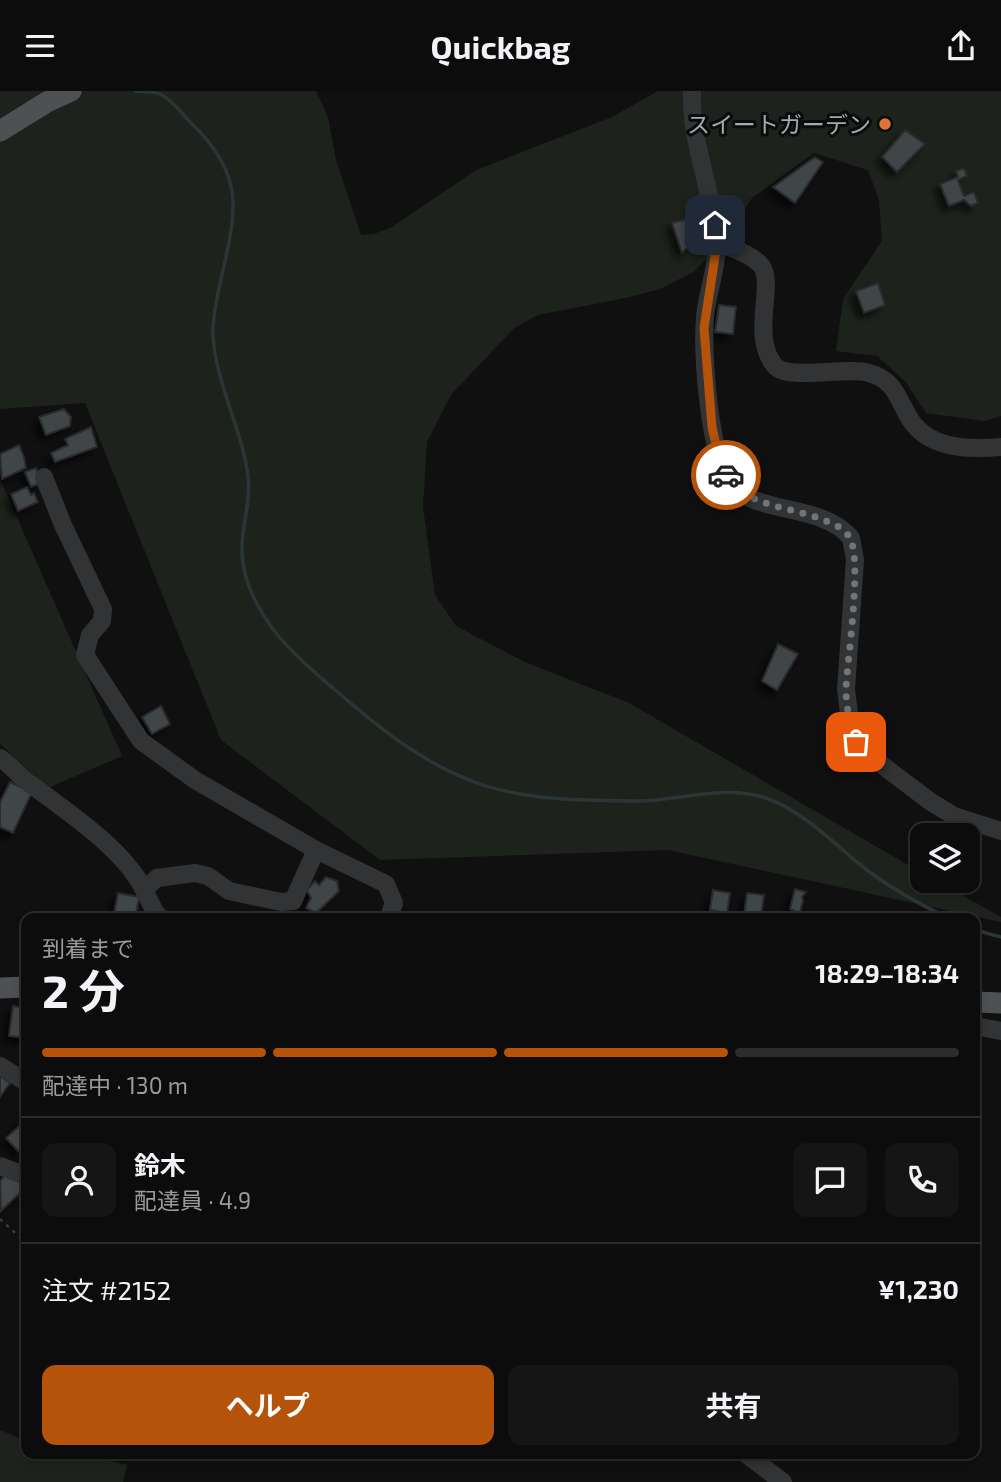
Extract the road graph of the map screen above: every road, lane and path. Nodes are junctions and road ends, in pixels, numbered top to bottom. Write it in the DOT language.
graph roads {
  1 [pos="71,91"];
  2 [pos="692,91"];
  3 [pos="0,131"];
  4 [pos="717,242"];
  5 [pos="1001,447"];
  6 [pos="44,477"];
  7 [pos="0,758"];
  8 [pos="1001,831"];
  9 [pos="316,850"];
  10 [pos="144,890"];
  11 [pos="156,913"];
  12 [pos="390,913"];
  13 [pos="21,987"];
  14 [pos="0,988"];
  15 [pos="980,1002"];
  16 [pos="1001,1003"];
  17 [pos="980,1027"];
  18 [pos="1001,1031"];
  19 [pos="0,1066"];
  20 [pos="21,1079"];
  21 [pos="0,1166"];
  22 [pos="21,1174"];
  23 [pos="0,1219"];
  24 [pos="21,1238"];
  25 [pos="753,1459"];
  26 [pos="783,1482"];
  1 -- 3 [label="main road"];
  2 -- 4 [label="street"];
  4 -- 5 [label="street"];
  4 -- 8 [label="street"];
  6 -- 9 [label="street"];
  7 -- 10 [label="street"];
  9 -- 10 [label="street"];
  9 -- 12 [label="street"];
  10 -- 11 [label="street"];
  13 -- 14 [label="main road"];
  15 -- 16 [label="main road"];
  17 -- 18 [label="street"];
  19 -- 20 [label="street"];
  21 -- 22 [label="street"];
  23 -- 24 [label="path"];
  25 -- 26 [label="street"];
}
